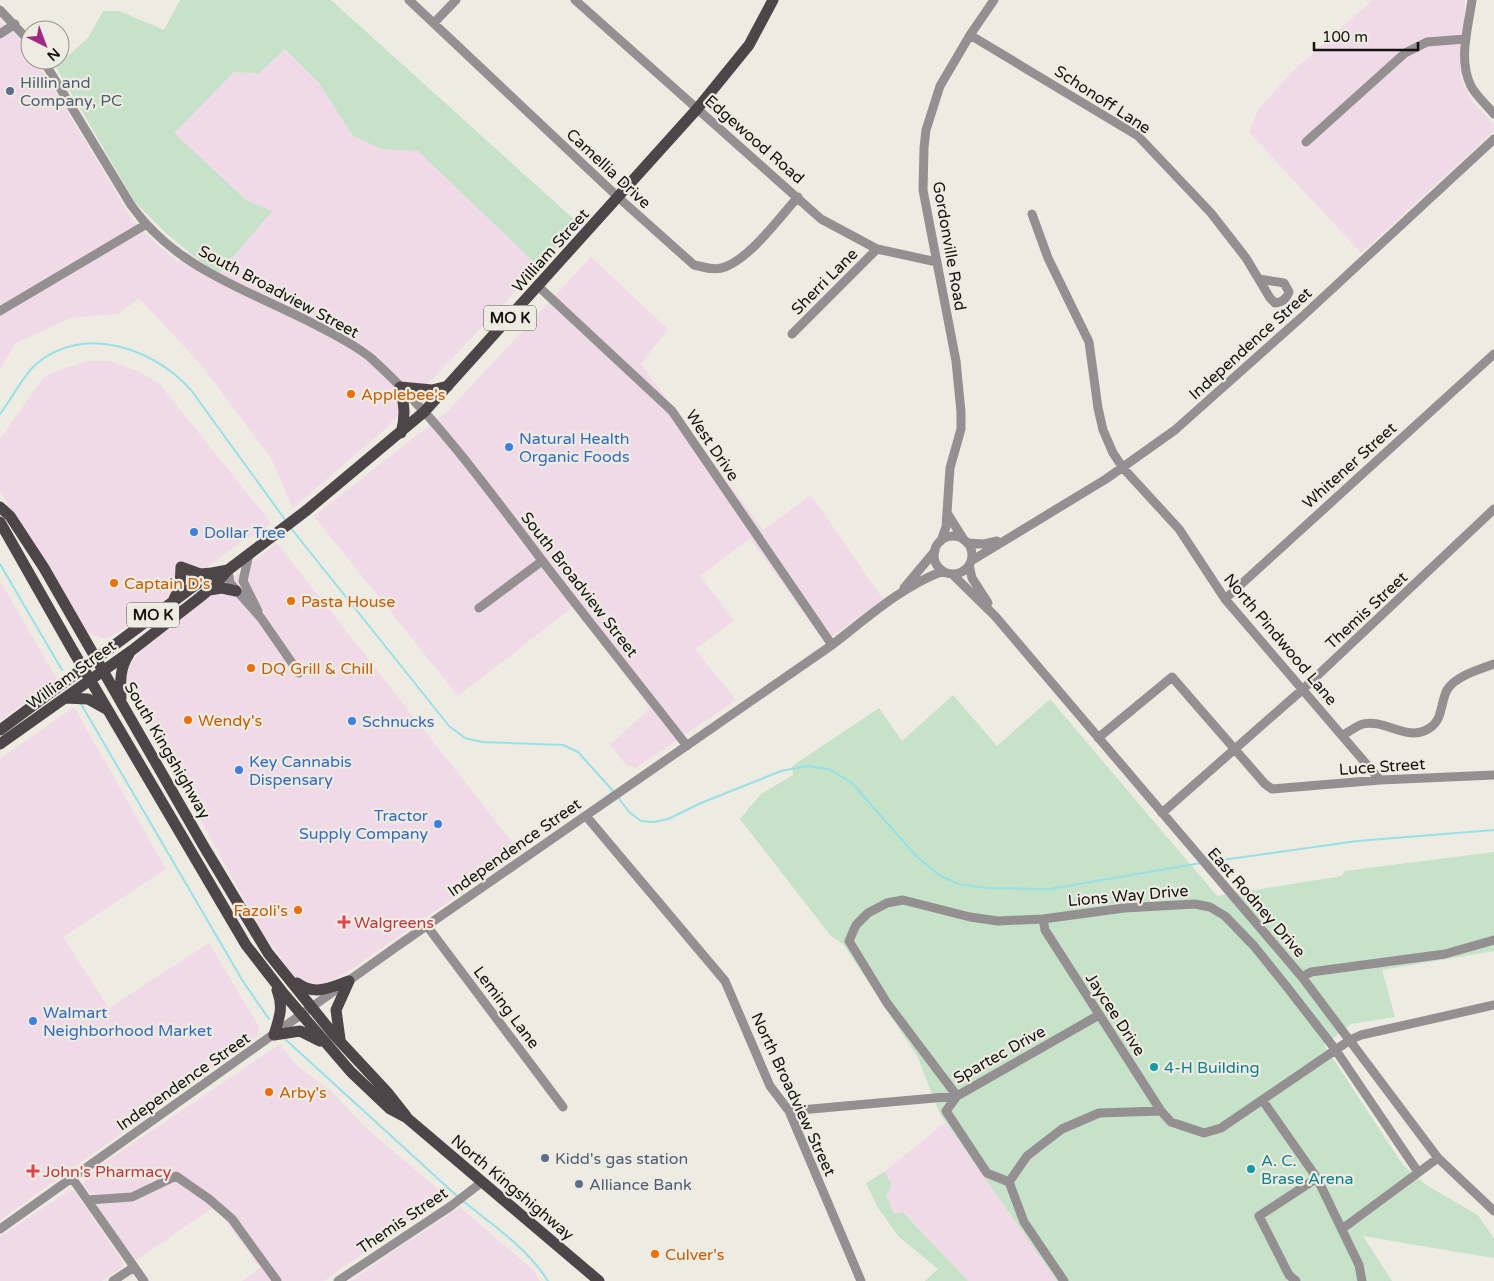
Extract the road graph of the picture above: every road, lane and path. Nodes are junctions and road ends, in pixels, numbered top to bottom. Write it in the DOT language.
graph roads {
  1 [pos="408,0"];
  2 [pos="456,0"];
  3 [pos="575,0"];
  4 [pos="773,0"];
  5 [pos="994,0"];
  6 [pos="1472,0"];
  7 [pos="0,10"];
  8 [pos="434,23"];
  9 [pos="15,24"];
  10 [pos="20,30"];
  11 [pos="0,34"];
  12 [pos="970,34"];
  13 [pos="1466,39"];
  14 [pos="49,70"];
  15 [pos="697,110"];
  16 [pos="1494,114"];
  17 [pos="1494,139"];
  18 [pos="1306,142"];
  19 [pos="798,197"];
  20 [pos="618,198"];
  21 [pos="1032,214"];
  22 [pos="145,225"];
  23 [pos="877,250"];
  24 [pos="937,262"];
  25 [pos="1259,279"];
  26 [pos="539,287"];
  27 [pos="0,311"];
  28 [pos="792,334"];
  29 [pos="1494,354"];
  30 [pos="448,386"];
  31 [pos="400,387"];
  32 [pos="424,412"];
  33 [pos="400,433"];
  34 [pos="1123,468"];
  35 [pos="0,507"];
  36 [pos="1494,509"];
  37 [pos="947,512"];
  38 [pos="0,522"];
  39 [pos="2,539"];
  40 [pos="1004,539"];
  41 [pos="941,540"];
  42 [pos="27,542"];
  43 [pos="966,542"];
  44 [pos="935,551"];
  45 [pos="249,554"];
  46 [pos="542,560"];
  47 [pos="970,563"];
  48 [pos="228,570"];
  49 [pos="948,572"];
  50 [pos="212,573"];
  51 [pos="209,590"];
  52 [pos="236,591"];
  53 [pos="899,594"];
  54 [pos="1225,599"];
  55 [pos="174,600"];
  56 [pos="479,608"];
  57 [pos="994,614"];
  58 [pos="261,618"];
  59 [pos="84,636"];
  60 [pos="117,642"];
  61 [pos="832,645"];
  62 [pos="72,649"];
  63 [pos="131,651"];
  64 [pos="97,658"];
  65 [pos="1494,664"];
  66 [pos="83,668"];
  67 [pos="104,670"];
  68 [pos="299,673"];
  69 [pos="90,680"];
  70 [pos="62,684"];
  71 [pos="1302,690"];
  72 [pos="66,698"];
  73 [pos="122,702"];
  74 [pos="108,710"];
  75 [pos="0,730"];
  76 [pos="1343,735"];
  77 [pos="1098,738"];
  78 [pos="0,744"];
  79 [pos="687,746"];
  80 [pos="1235,750"];
  81 [pos="1494,774"];
  82 [pos="1380,780"];
  83 [pos="1162,813"];
  84 [pos="586,816"];
  85 [pos="1043,919"];
  86 [pos="427,926"];
  87 [pos="1494,940"];
  88 [pos="285,974"];
  89 [pos="1302,977"];
  90 [pos="349,981"];
  91 [pos="274,982"];
  92 [pos="1494,1005"];
  93 [pos="312,1007"];
  94 [pos="301,1015"];
  95 [pos="1099,1015"];
  96 [pos="274,1036"];
  97 [pos="1350,1040"];
  98 [pos="340,1041"];
  99 [pos="328,1046"];
  100 [pos="1335,1049"];
  101 [pos="957,1096"];
  102 [pos="1262,1101"];
  103 [pos="563,1107"];
  104 [pos="789,1111"];
  105 [pos="1161,1112"];
  106 [pos="407,1118"];
  107 [pos="1438,1158"];
  108 [pos="1418,1172"];
  109 [pos="72,1178"];
  110 [pos="1317,1178"];
  111 [pos="482,1182"];
  112 [pos="1009,1182"];
  113 [pos="88,1200"];
  114 [pos="1494,1211"];
  115 [pos="0,1229"];
  116 [pos="1342,1229"];
  117 [pos="134,1267"];
  118 [pos="113,1281"];
  119 [pos="144,1281"];
  120 [pos="277,1281"];
  121 [pos="338,1281"];
  122 [pos="599,1281"];
  123 [pos="862,1281"];
  124 [pos="1064,1281"];
  125 [pos="1296,1281"];
  126 [pos="1362,1281"];
  1 -- 8 [label="street, Camellia Drive"];
  2 -- 8 [label="street"];
  3 -- 15 [label="street, Edgewood Road"];
  4 -- 15 [label="main road, William Street / MO K"];
  5 -- 12 [label="street, Gordonville Road"];
  6 -- 13 [label="street"];
  7 -- 9 [label="street"];
  8 -- 20 [label="street, Camellia Drive"];
  9 -- 10 [label="street"];
  9 -- 11 [label="street"];
  12 -- 24 [label="street, Gordonville Road"];
  12 -- 25 [label="street, Schonoff Lane"];
  13 -- 16 [label="street"];
  13 -- 18 [label="street"];
  14 -- 22 [label="street, South Broadview Street"];
  15 -- 19 [label="street, Edgewood Road"];
  15 -- 20 [label="main road, William Street / MO K"];
  17 -- 34 [label="street, Independence Street"];
  19 -- 20 [label="street, Camellia Drive"];
  19 -- 23 [label="street, Edgewood Road"];
  20 -- 26 [label="main road, William Street / MO K"];
  21 -- 34 [label="street, North Pindwood Lane"];
  22 -- 27 [label="street"];
  22 -- 31 [label="street, South Broadview Street"];
  23 -- 24 [label="street, Edgewood Road"];
  23 -- 28 [label="street, Sherri Lane"];
  24 -- 37 [label="street, Gordonville Road"];
  26 -- 30 [label="main road, William Street / MO K"];
  26 -- 61 [label="street, West Drive"];
  29 -- 54 [label="street, Whitener Street"];
  30 -- 31 [label="main road"];
  30 -- 32 [label="main road, William Street / MO K"];
  31 -- 32 [label="street, South Broadview Street"];
  31 -- 33 [label="main road"];
  32 -- 33 [label="main road, William Street / MO K"];
  32 -- 46 [label="street, South Broadview Street"];
  33 -- 45 [label="main road, William Street / MO K"];
  34 -- 40 [label="street, Independence Street"];
  34 -- 54 [label="street, North Pindwood Lane"];
  35 -- 42 [label="main road, South Kingshighway"];
  36 -- 71 [label="street, Themis Street"];
  37 -- 41 [label="street, Gordonville Road"];
  37 -- 43 [label="street"];
  38 -- 39 [label="main road, South Kingshighway"];
  39 -- 42 [label="main road"];
  39 -- 62 [label="main road, South Kingshighway"];
  40 -- 43 [label="street, Independence Street"];
  40 -- 47 [label="street, Independence Street"];
  41 -- 43 [label="street"];
  41 -- 44 [label="street"];
  42 -- 59 [label="main road, South Kingshighway"];
  43 -- 47 [label="street"];
  44 -- 49 [label="street"];
  44 -- 53 [label="street, Independence Street"];
  45 -- 48 [label="main road, William Street / MO K"];
  45 -- 58 [label="street"];
  46 -- 56 [label="street"];
  46 -- 79 [label="street, South Broadview Street"];
  47 -- 49 [label="street"];
  47 -- 57 [label="street, East Rodney Drive"];
  48 -- 50 [label="main road, William Street / MO K"];
  48 -- 51 [label="main road, William Street / MO K"];
  48 -- 52 [label="street"];
  49 -- 53 [label="street, Independence Street"];
  49 -- 57 [label="street, East Rodney Drive"];
  50 -- 55 [label="main road, William Street / MO K"];
  50 -- 55 [label="main road"];
  51 -- 52 [label="main road"];
  51 -- 63 [label="main road, William Street / MO K"];
  52 -- 58 [label="street"];
  53 -- 61 [label="street, Independence Street"];
  54 -- 71 [label="street, North Pindwood Lane"];
  55 -- 60 [label="main road, William Street / MO K"];
  57 -- 77 [label="street, East Rodney Drive"];
  58 -- 68 [label="street"];
  59 -- 60 [label="main road"];
  59 -- 64 [label="main road, South Kingshighway"];
  60 -- 64 [label="main road, William Street / MO K"];
  61 -- 79 [label="street, Independence Street"];
  62 -- 66 [label="main road, South Kingshighway"];
  62 -- 70 [label="main road"];
  63 -- 67 [label="main road, William Street / MO K"];
  63 -- 73 [label="main road"];
  64 -- 66 [label="main road, William Street / MO K"];
  64 -- 67 [label="main road, South Kingshighway"];
  65 -- 76 [label="street"];
  66 -- 69 [label="main road, South Kingshighway"];
  66 -- 70 [label="main road, William Street"];
  67 -- 69 [label="main road, William Street / MO K"];
  67 -- 73 [label="main road, South Kingshighway"];
  69 -- 72 [label="main road, William Street"];
  69 -- 74 [label="main road, South Kingshighway"];
  70 -- 75 [label="main road, William Street"];
  71 -- 76 [label="street, North Pindwood Lane"];
  71 -- 80 [label="street, Themis Street"];
  72 -- 74 [label="main road"];
  72 -- 78 [label="main road, William Street"];
  73 -- 88 [label="main road, South Kingshighway"];
  74 -- 91 [label="main road, South Kingshighway"];
  76 -- 82 [label="street, North Pindwood Lane"];
  77 -- 80 [label="street"];
  77 -- 83 [label="street, East Rodney Drive"];
  79 -- 84 [label="street, Independence Street"];
  80 -- 82 [label="street, Luce Street"];
  80 -- 83 [label="street, Themis Street"];
  81 -- 82 [label="street, Luce Street"];
  83 -- 89 [label="street, East Rodney Drive"];
  84 -- 86 [label="street, Independence Street"];
  84 -- 104 [label="street, North Broadview Street"];
  85 -- 95 [label="street, Jaycee Drive"];
  85 -- 100 [label="street, Lions Way Drive"];
  85 -- 101 [label="street, Lions Way Drive"];
  86 -- 90 [label="street, Independence Street"];
  86 -- 103 [label="street, Leming Lane"];
  87 -- 89 [label="street"];
  88 -- 90 [label="main road"];
  88 -- 93 [label="main road, South Kingshighway"];
  89 -- 97 [label="street, East Rodney Drive"];
  90 -- 93 [label="street, Independence Street"];
  90 -- 98 [label="main road"];
  91 -- 94 [label="main road, South Kingshighway"];
  91 -- 96 [label="main road"];
  92 -- 97 [label="street, Jaycee Drive"];
  93 -- 94 [label="street, Independence Street"];
  93 -- 98 [label="main road, North Kingshighway"];
  94 -- 96 [label="street, Independence Street"];
  94 -- 99 [label="main road, North Kingshighway"];
  95 -- 101 [label="street, Spartec Drive"];
  95 -- 105 [label="street, Jaycee Drive"];
  96 -- 99 [label="main road"];
  96 -- 109 [label="street, Independence Street"];
  97 -- 100 [label="street, Jaycee Drive"];
  97 -- 107 [label="street, East Rodney Drive"];
  98 -- 106 [label="main road, North Kingshighway"];
  99 -- 106 [label="main road, North Kingshighway"];
  100 -- 102 [label="street, Jaycee Drive"];
  100 -- 108 [label="street, Lions Way Drive"];
  101 -- 104 [label="street, Spartec Drive"];
  101 -- 112 [label="street"];
  102 -- 105 [label="street, Jaycee Drive"];
  102 -- 110 [label="street"];
  104 -- 123 [label="street, North Broadview Street"];
  105 -- 112 [label="street"];
  106 -- 111 [label="main road, North Kingshighway"];
  107 -- 108 [label="street"];
  107 -- 114 [label="street, East Rodney Drive"];
  108 -- 116 [label="street"];
  109 -- 113 [label="street"];
  109 -- 115 [label="street, Independence Street"];
  110 -- 116 [label="street"];
  110 -- 125 [label="street"];
  111 -- 121 [label="street, Themis Street"];
  111 -- 122 [label="main road, North Kingshighway"];
  112 -- 124 [label="street"];
  113 -- 117 [label="street"];
  113 -- 120 [label="street"];
  116 -- 126 [label="street"];
  117 -- 118 [label="street"];
  117 -- 119 [label="street"];
}
